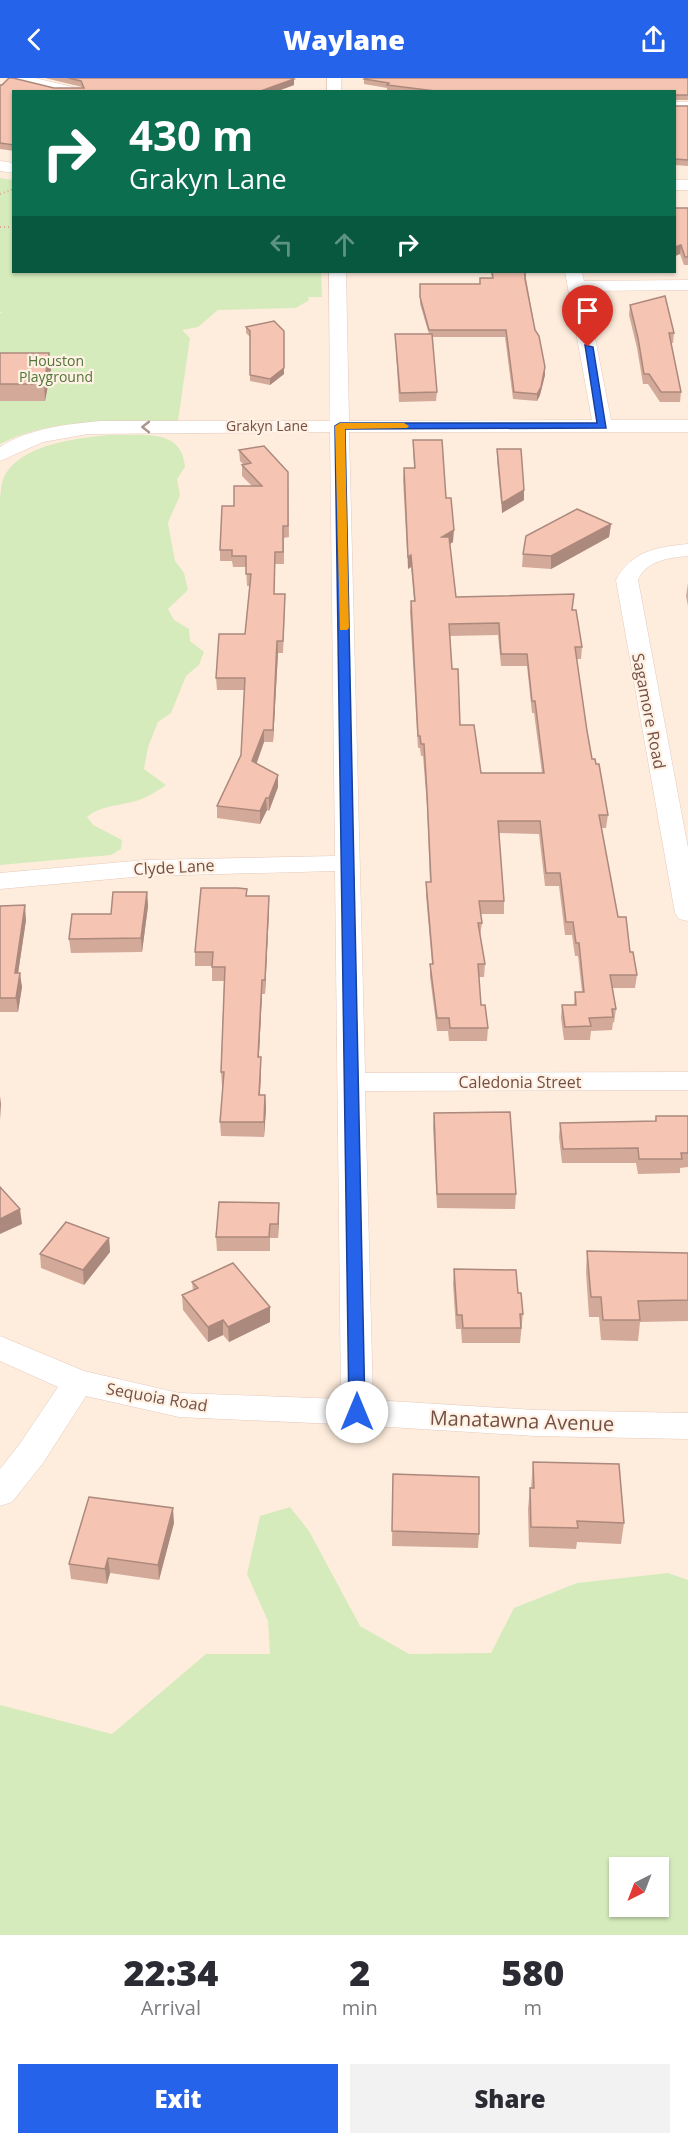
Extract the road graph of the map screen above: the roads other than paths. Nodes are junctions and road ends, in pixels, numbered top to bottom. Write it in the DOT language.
graph roads {
  1 [pos="16,78"];
  2 [pos="67,90"];
  3 [pos="338,273"];
  4 [pos="575,279"];
  5 [pos="688,285"];
  6 [pos="340,426"];
  7 [pos="603,426"];
  8 [pos="688,426"];
  9 [pos="0,455"];
  10 [pos="688,550"];
  11 [pos="348,862"];
  12 [pos="683,863"];
  13 [pos="0,881"];
  14 [pos="688,913"];
  15 [pos="688,1081"];
  16 [pos="353,1082"];
  17 [pos="0,1348"];
  18 [pos="78,1382"];
  19 [pos="357,1412"];
  20 [pos="688,1426"];
  21 [pos="0,1493"];
  1 -- 2 [label="street"];
  3 -- 6 [label="street"];
  4 -- 5 [label="street"];
  4 -- 7 [label="street"];
  6 -- 7 [label="street, Grakyn Lane"];
  6 -- 9 [label="street, Grakyn Lane, one-way"];
  6 -- 11 [label="street"];
  7 -- 8 [label="street, Grakyn Lane"];
  10 -- 12 [label="street, Sagamore Road"];
  11 -- 13 [label="street, Clyde Lane"];
  11 -- 16 [label="street"];
  12 -- 14 [label="street, Sagamore Road"];
  15 -- 16 [label="street, Caledonia Street"];
  16 -- 19 [label="street"];
  17 -- 18 [label="street, Sequoia Road"];
  18 -- 19 [label="street, Sequoia Road"];
  18 -- 21 [label="street"];
  19 -- 20 [label="street, Manatawna Avenue"];
}
